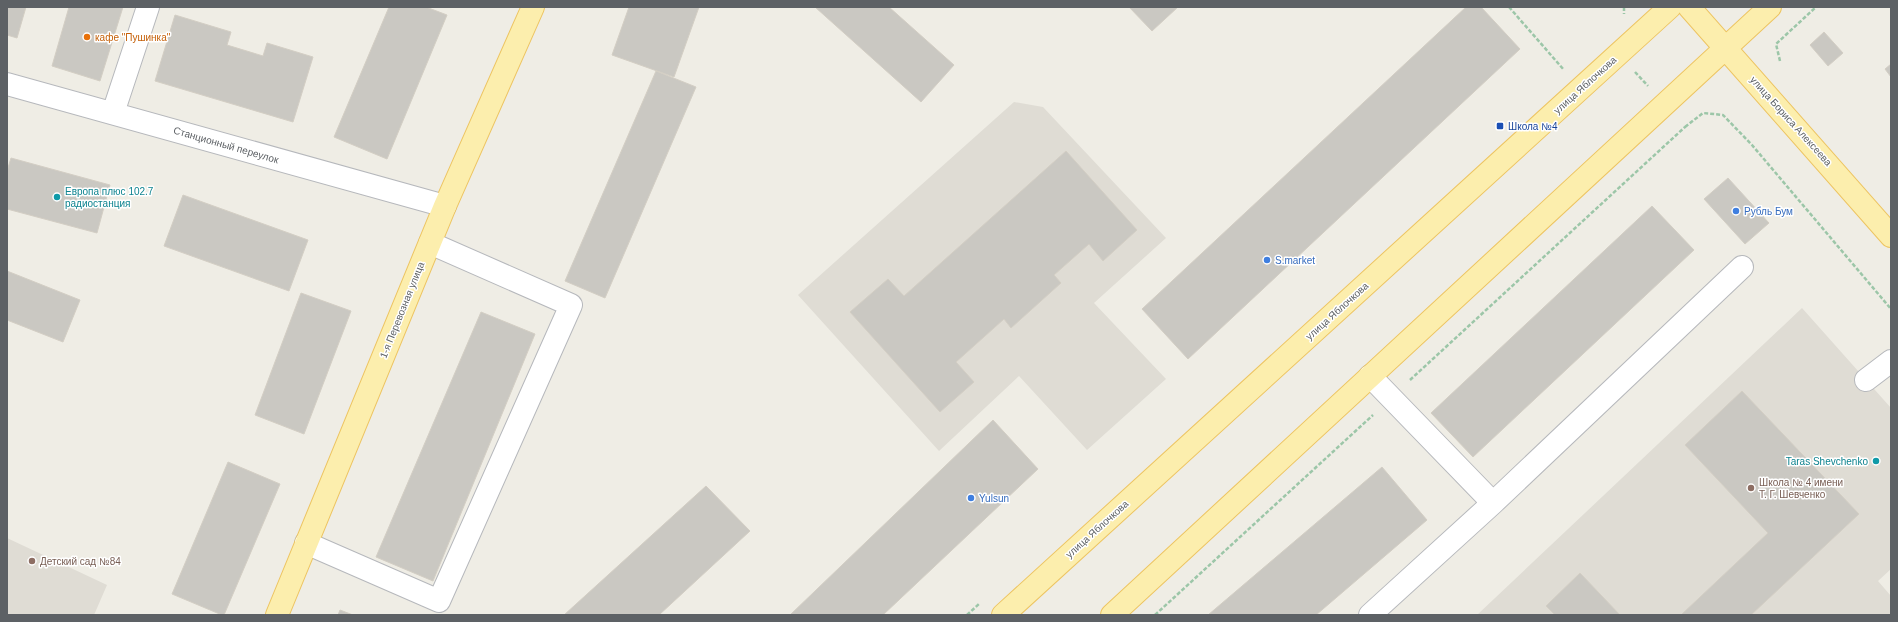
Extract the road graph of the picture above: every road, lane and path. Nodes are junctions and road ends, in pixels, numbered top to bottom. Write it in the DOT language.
graph roads {
  1 [pos="148,7"];
  2 [pos="533,7"];
  3 [pos="1509,7"];
  4 [pos="1624,7"];
  5 [pos="1670,7"];
  6 [pos="1690,7"];
  7 [pos="1770,7"];
  8 [pos="1816,7"];
  9 [pos="1624,18"];
  10 [pos="1726,47"];
  11 [pos="1619,54"];
  12 [pos="1780,61"];
  13 [pos="1564,70"];
  14 [pos="7,84"];
  15 [pos="1664,104"];
  16 [pos="113,114"];
  17 [pos="1685,127"];
  18 [pos="445,206"];
  19 [pos="1891,236"];
  20 [pos="430,243"];
  21 [pos="1742,267"];
  22 [pos="1891,309"];
  23 [pos="1891,361"];
  24 [pos="1370,376"];
  25 [pos="1866,380"];
  26 [pos="1391,398"];
  27 [pos="1493,503"];
  28 [pos="306,542"];
  29 [pos="277,615"];
  30 [pos="1003,615"];
  31 [pos="1112,615"];
  32 [pos="1155,615"];
  33 [pos="1370,615"];
  1 -- 16 [label="street"];
  2 -- 18 [label="main road, 1-я Перевозная улица"];
  3 -- 13 [label="path"];
  4 -- 9 [label="path"];
  5 -- 11 [label="main road, улица Яблочкова"];
  6 -- 10 [label="main road, улица Бориса Алексеева"];
  7 -- 10 [label="main road"];
  8 -- 12 [label="path"];
  10 -- 15 [label="main road"];
  10 -- 19 [label="main road, улица Бориса Алексеева"];
  11 -- 15 [label="path"];
  11 -- 30 [label="main road, улица Яблочкова"];
  14 -- 16 [label="street, Станционный переулок"];
  15 -- 17 [label="path"];
  15 -- 24 [label="main road"];
  16 -- 18 [label="street, Станционный переулок"];
  17 -- 22 [label="path"];
  17 -- 26 [label="path"];
  18 -- 20 [label="main road, 1-я Перевозная улица"];
  20 -- 28 [label="main road, 1-я Перевозная улица"];
  20 -- 28 [label="street"];
  21 -- 27 [label="street"];
  23 -- 25 [label="street"];
  24 -- 26 [label="street"];
  24 -- 31 [label="main road"];
  26 -- 27 [label="street"];
  26 -- 32 [label="path"];
  27 -- 33 [label="street"];
  28 -- 29 [label="main road, 1-я Перевозная улица"];
}
